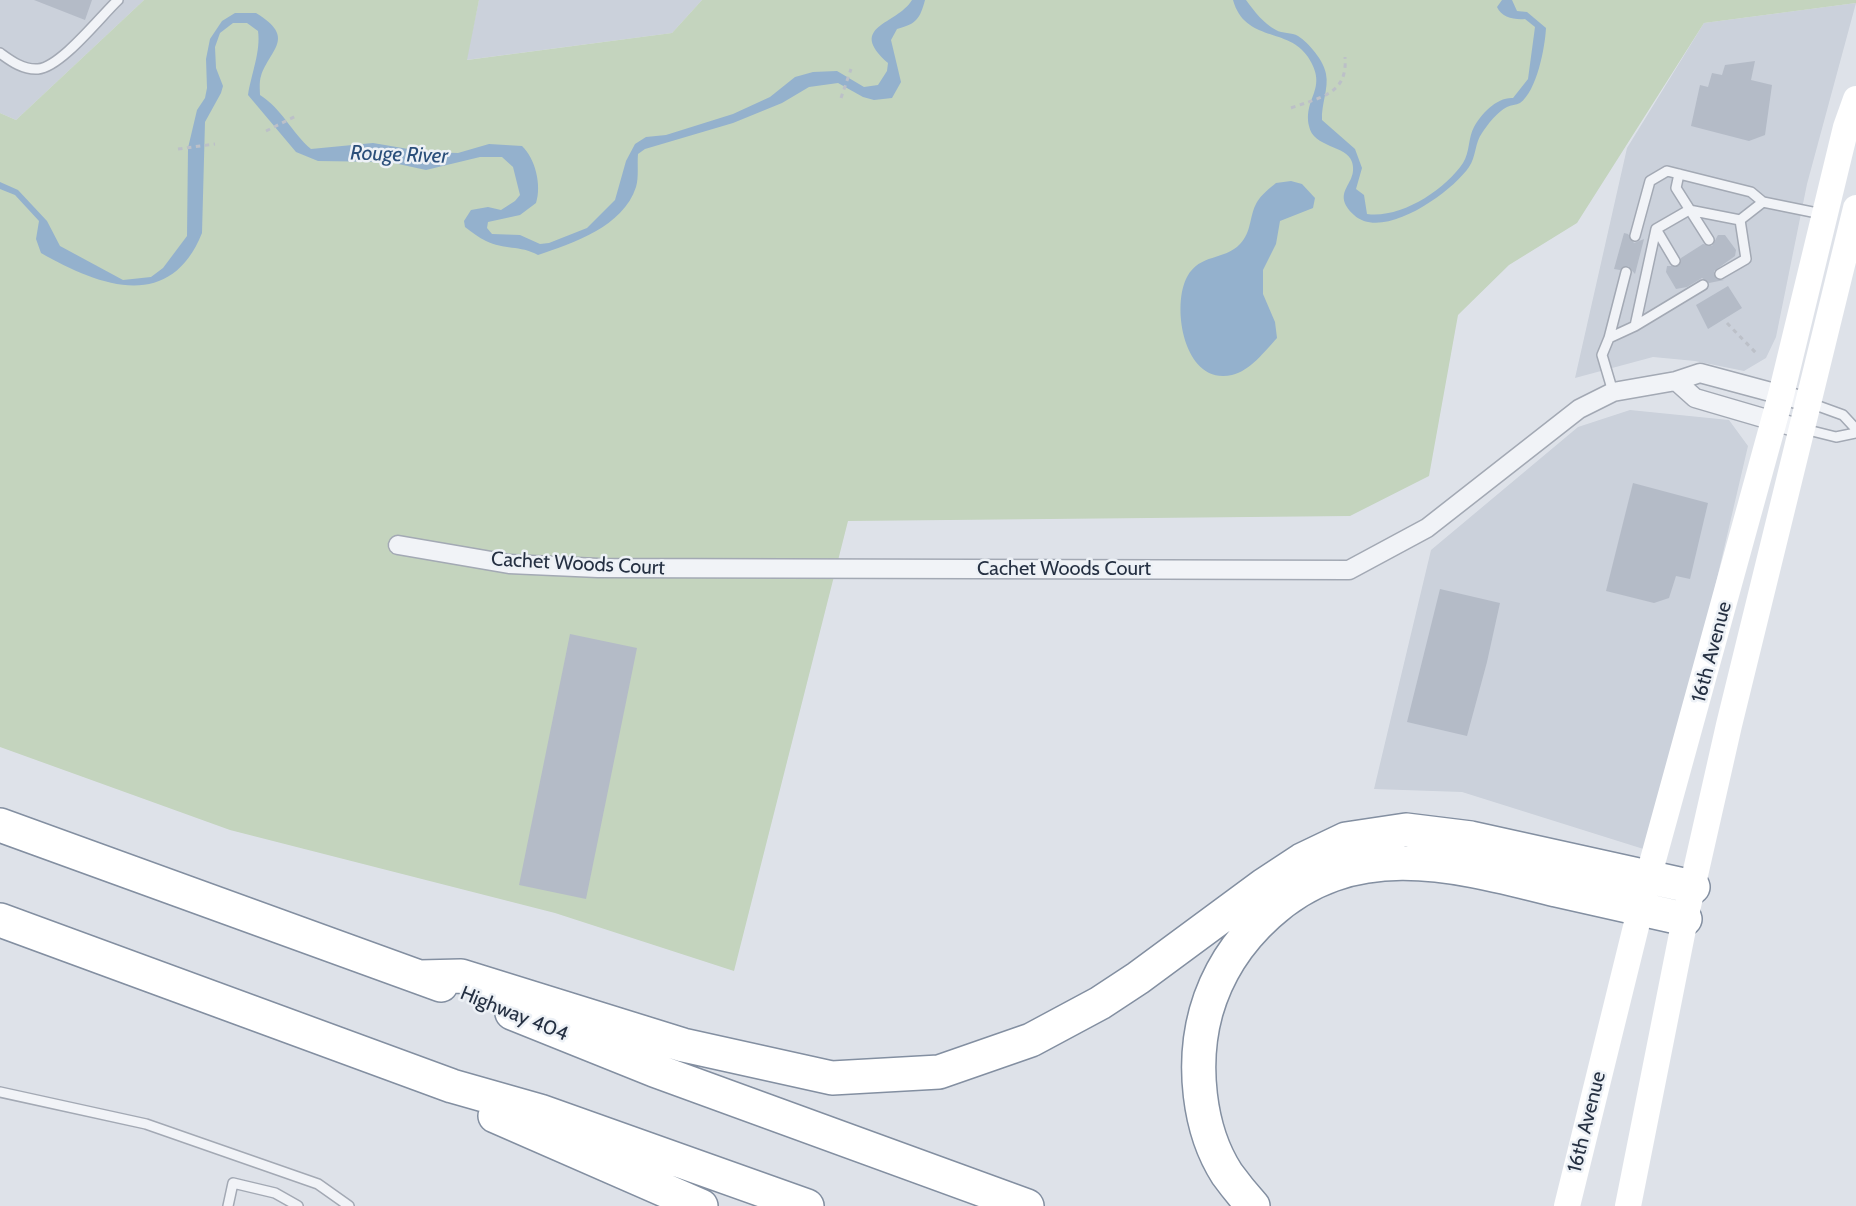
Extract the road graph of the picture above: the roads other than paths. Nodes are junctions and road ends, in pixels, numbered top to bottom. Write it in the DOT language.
graph roads {
  1 [pos="118,0"];
  2 [pos="0,53"];
  3 [pos="1856,99"];
  4 [pos="1679,174"];
  5 [pos="1763,202"];
  6 [pos="1856,208"];
  7 [pos="1689,210"];
  8 [pos="1824,215"];
  9 [pos="1740,220"];
  10 [pos="1656,229"];
  11 [pos="1635,236"];
  12 [pos="1709,240"];
  13 [pos="1675,261"];
  14 [pos="1724,269"];
  15 [pos="1626,272"];
  16 [pos="1703,285"];
  17 [pos="1635,326"];
  18 [pos="1609,338"];
  19 [pos="1676,381"];
  20 [pos="1613,392"];
  21 [pos="1781,395"];
  22 [pos="1808,402"];
  23 [pos="1774,422"];
  24 [pos="1801,429"];
  25 [pos="1856,431"];
  26 [pos="398,544"];
  27 [pos="0,825"];
  28 [pos="1648,878"];
  29 [pos="1693,887"];
  30 [pos="1640,909"];
  31 [pos="1685,919"];
  32 [pos="0,920"];
  33 [pos="420,976"];
  34 [pos="452,1086"];
  35 [pos="0,1092"];
  36 [pos="228,1206"];
  37 [pos="298,1206"];
  38 [pos="349,1206"];
  39 [pos="701,1206"];
  40 [pos="807,1206"];
  41 [pos="1027,1206"];
  42 [pos="1253,1206"];
  43 [pos="1567,1206"];
  44 [pos="1628,1206"];
  1 -- 2 [label="lane"];
  3 -- 8 [label="main road, 16th Avenue"];
  4 -- 5 [label="lane"];
  4 -- 7 [label="lane"];
  4 -- 11 [label="lane"];
  5 -- 8 [label="lane"];
  5 -- 9 [label="lane"];
  6 -- 22 [label="main road, 16th Avenue"];
  7 -- 9 [label="lane"];
  7 -- 10 [label="lane"];
  7 -- 12 [label="lane"];
  8 -- 21 [label="main road, 16th Avenue"];
  9 -- 14 [label="lane"];
  10 -- 13 [label="lane"];
  10 -- 17 [label="lane"];
  15 -- 18 [label="lane"];
  16 -- 17 [label="lane"];
  17 -- 18 [label="lane"];
  18 -- 20 [label="lane"];
  19 -- 20 [label="street, Cachet Woods Court"];
  19 -- 21 [label="street, Cachet Woods Court"];
  19 -- 23 [label="street"];
  20 -- 26 [label="street, Cachet Woods Court"];
  21 -- 22 [label="street, Cachet Woods Court"];
  21 -- 23 [label="main road, 16th Avenue"];
  22 -- 24 [label="main road, 16th Avenue"];
  22 -- 25 [label="lane"];
  23 -- 24 [label="street"];
  23 -- 28 [label="main road, 16th Avenue"];
  24 -- 25 [label="lane"];
  24 -- 29 [label="main road, 16th Avenue"];
  27 -- 33 [label="highway, Highway 404"];
  28 -- 29 [label="highway"];
  28 -- 30 [label="main road, 16th Avenue"];
  28 -- 33 [label="highway"];
  29 -- 31 [label="main road, 16th Avenue"];
  30 -- 31 [label="highway"];
  30 -- 42 [label="highway"];
  30 -- 43 [label="main road, 16th Avenue"];
  31 -- 44 [label="main road, 16th Avenue"];
  32 -- 34 [label="highway"];
  33 -- 41 [label="highway, Highway 404"];
  34 -- 39 [label="highway"];
  34 -- 40 [label="highway"];
  35 -- 38 [label="lane"];
  36 -- 37 [label="lane"];
}
